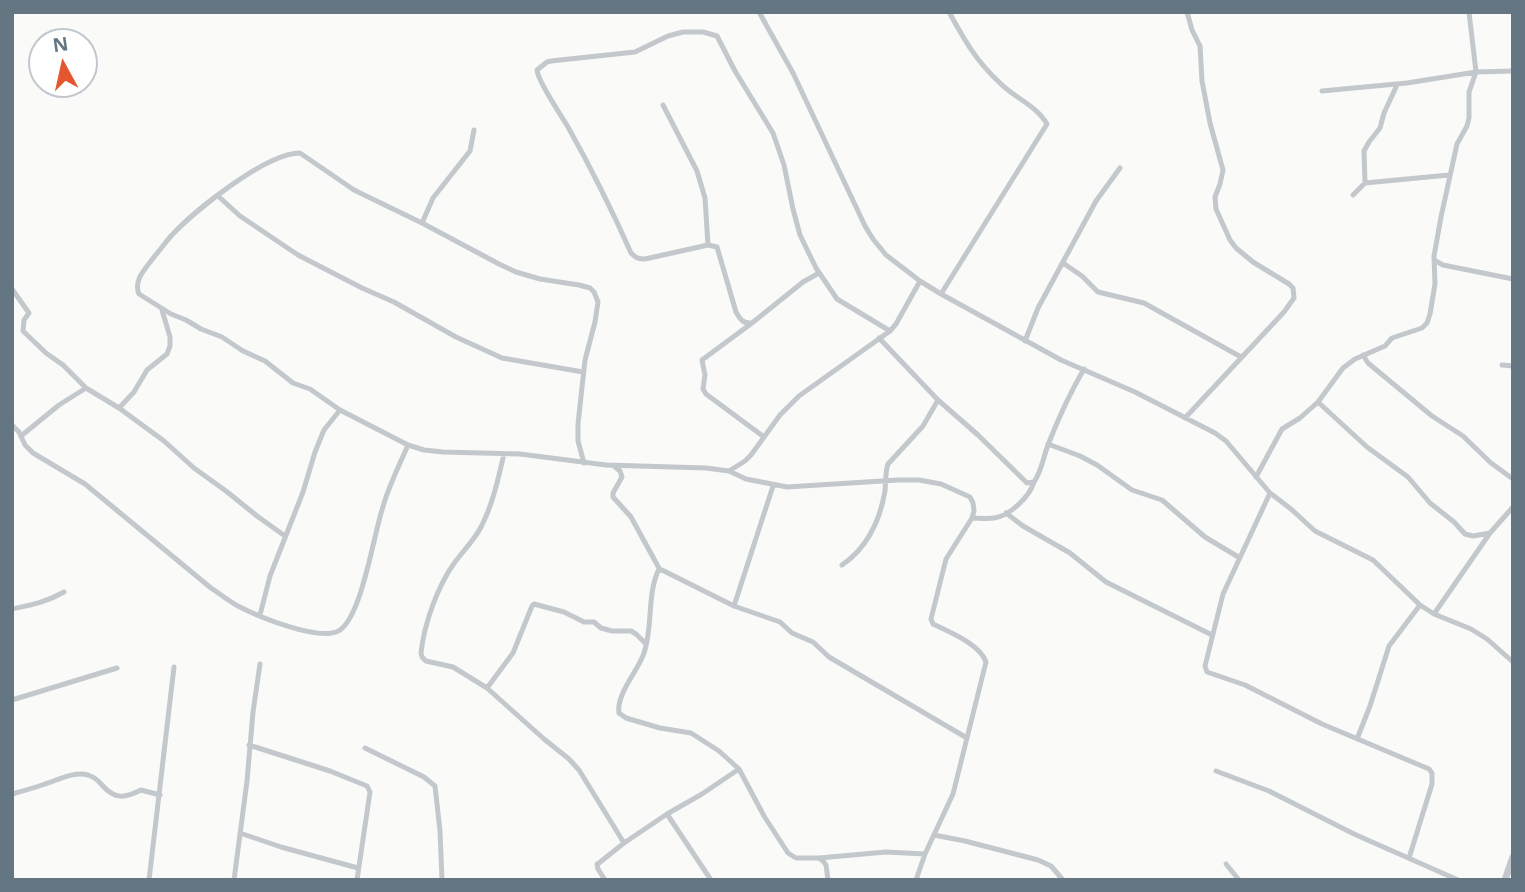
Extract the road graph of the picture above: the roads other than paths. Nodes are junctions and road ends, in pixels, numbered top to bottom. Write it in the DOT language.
graph roads {
  1 [pos="759,12"];
  2 [pos="949,12"];
  3 [pos="1187,12"];
  4 [pos="1469,12"];
  5 [pos="1513,71"];
  6 [pos="1476,72"];
  7 [pos="1396,85"];
  8 [pos="1322,91"];
  9 [pos="663,105"];
  10 [pos="474,130"];
  11 [pos="1120,168"];
  12 [pos="1450,175"];
  13 [pos="1365,183"];
  14 [pos="1353,194"];
  15 [pos="218,196"];
  16 [pos="422,223"];
  17 [pos="708,245"];
  18 [pos="1434,260"];
  19 [pos="1063,263"];
  20 [pos="819,274"];
  21 [pos="1513,279"];
  22 [pos="920,281"];
  23 [pos="12,289"];
  24 [pos="941,294"];
  25 [pos="162,310"];
  26 [pos="752,323"];
  27 [pos="890,331"];
  28 [pos="879,338"];
  29 [pos="1025,341"];
  30 [pos="1363,355"];
  31 [pos="1241,357"];
  32 [pos="1502,365"];
  33 [pos="1513,366"];
  34 [pos="1084,369"];
  35 [pos="583,372"];
  36 [pos="86,388"];
  37 [pos="938,400"];
  38 [pos="1318,402"];
  39 [pos="119,408"];
  40 [pos="340,410"];
  41 [pos="1185,418"];
  42 [pos="12,425"];
  43 [pos="21,436"];
  44 [pos="765,437"];
  45 [pos="1048,444"];
  46 [pos="408,445"];
  47 [pos="504,454"];
  48 [pos="584,463"];
  49 [pos="614,466"];
  50 [pos="729,471"];
  51 [pos="1256,477"];
  52 [pos="1513,479"];
  53 [pos="887,481"];
  54 [pos="1034,482"];
  55 [pos="773,486"];
  56 [pos="1270,493"];
  57 [pos="1513,507"];
  58 [pos="1006,513"];
  59 [pos="972,518"];
  60 [pos="1490,533"];
  61 [pos="285,536"];
  62 [pos="1240,558"];
  63 [pos="842,565"];
  64 [pos="660,570"];
  65 [pos="64,592"];
  66 [pos="1419,605"];
  67 [pos="734,606"];
  68 [pos="12,609"];
  69 [pos="1434,614"];
  70 [pos="260,615"];
  71 [pos="1212,635"];
  72 [pos="646,644"];
  73 [pos="1513,662"];
  74 [pos="260,664"];
  75 [pos="174,667"];
  76 [pos="117,668"];
  77 [pos="487,688"];
  78 [pos="12,700"];
  79 [pos="967,738"];
  80 [pos="1357,739"];
  81 [pos="249,745"];
  82 [pos="365,748"];
  83 [pos="739,769"];
  84 [pos="1216,771"];
  85 [pos="12,793"];
  86 [pos="160,795"];
  87 [pos="667,814"];
  88 [pos="240,833"];
  89 [pos="934,835"];
  90 [pos="624,843"];
  91 [pos="925,854"];
  92 [pos="1513,857"];
  93 [pos="819,858"];
  94 [pos="1409,858"];
  95 [pos="1226,864"];
  96 [pos="358,868"];
  97 [pos="149,880"];
  98 [pos="234,880"];
  99 [pos="357,880"];
  100 [pos="442,880"];
  101 [pos="605,880"];
  102 [pos="711,880"];
  103 [pos="828,880"];
  104 [pos="916,880"];
  105 [pos="1063,880"];
  106 [pos="1239,880"];
  107 [pos="1458,880"];
  108 [pos="1505,880"];
  1 -- 22 [label="street"];
  2 -- 24 [label="street"];
  3 -- 31 [label="street"];
  4 -- 6 [label="street"];
  5 -- 6 [label="street"];
  6 -- 7 [label="street"];
  6 -- 12 [label="street"];
  7 -- 8 [label="street"];
  7 -- 13 [label="street"];
  9 -- 17 [label="street"];
  10 -- 16 [label="street"];
  11 -- 19 [label="street"];
  12 -- 13 [label="street"];
  12 -- 18 [label="street"];
  13 -- 14 [label="street"];
  15 -- 16 [label="street"];
  15 -- 25 [label="street"];
  15 -- 35 [label="street"];
  16 -- 35 [label="street"];
  17 -- 20 [label="street"];
  17 -- 26 [label="street"];
  18 -- 21 [label="street"];
  18 -- 30 [label="street"];
  19 -- 29 [label="street"];
  19 -- 31 [label="street"];
  20 -- 26 [label="street"];
  20 -- 27 [label="street"];
  22 -- 24 [label="street"];
  22 -- 27 [label="street"];
  23 -- 36 [label="street"];
  24 -- 29 [label="street"];
  25 -- 39 [label="street"];
  25 -- 40 [label="street"];
  26 -- 44 [label="street"];
  27 -- 28 [label="street"];
  28 -- 37 [label="street"];
  28 -- 44 [label="street"];
  29 -- 34 [label="street"];
  30 -- 38 [label="street"];
  30 -- 52 [label="street"];
  31 -- 41 [label="street"];
  32 -- 33 [label="street"];
  34 -- 41 [label="street"];
  34 -- 45 [label="street"];
  35 -- 48 [label="street"];
  36 -- 39 [label="street"];
  36 -- 43 [label="street"];
  37 -- 53 [label="street"];
  37 -- 54 [label="street"];
  38 -- 51 [label="street"];
  38 -- 60 [label="street"];
  39 -- 61 [label="street"];
  40 -- 46 [label="street"];
  40 -- 61 [label="street"];
  41 -- 51 [label="street"];
  42 -- 43 [label="street"];
  43 -- 70 [label="street"];
  44 -- 50 [label="street"];
  45 -- 54 [label="street"];
  45 -- 62 [label="street"];
  46 -- 47 [label="street"];
  46 -- 70 [label="street"];
  47 -- 48 [label="street"];
  47 -- 77 [label="street"];
  48 -- 49 [label="street"];
  49 -- 50 [label="street"];
  49 -- 64 [label="street"];
  50 -- 55 [label="street"];
  51 -- 56 [label="street"];
  53 -- 55 [label="street"];
  53 -- 59 [label="street"];
  53 -- 63 [label="street"];
  54 -- 58 [label="street"];
  55 -- 67 [label="street"];
  56 -- 62 [label="street"];
  56 -- 66 [label="street"];
  57 -- 60 [label="street"];
  58 -- 59 [label="street"];
  58 -- 71 [label="street"];
  59 -- 79 [label="street"];
  60 -- 69 [label="street"];
  61 -- 70 [label="street"];
  62 -- 71 [label="street"];
  64 -- 67 [label="street"];
  64 -- 72 [label="street"];
  65 -- 68 [label="street"];
  66 -- 69 [label="street"];
  66 -- 80 [label="street"];
  67 -- 79 [label="street"];
  69 -- 73 [label="street"];
  71 -- 80 [label="street"];
  72 -- 77 [label="street"];
  72 -- 83 [label="street"];
  74 -- 81 [label="street"];
  75 -- 86 [label="street"];
  76 -- 78 [label="street"];
  77 -- 90 [label="street"];
  79 -- 89 [label="street"];
  80 -- 94 [label="street"];
  81 -- 88 [label="street"];
  81 -- 96 [label="street"];
  82 -- 100 [label="street"];
  83 -- 87 [label="street"];
  83 -- 93 [label="street"];
  84 -- 94 [label="street"];
  85 -- 86 [label="street"];
  86 -- 97 [label="street"];
  87 -- 90 [label="street"];
  87 -- 102 [label="street"];
  88 -- 96 [label="street"];
  88 -- 98 [label="street"];
  89 -- 91 [label="street"];
  89 -- 105 [label="street"];
  90 -- 101 [label="street"];
  91 -- 93 [label="street"];
  91 -- 104 [label="street"];
  92 -- 108 [label="street"];
  93 -- 103 [label="street"];
  94 -- 107 [label="street"];
  95 -- 106 [label="street"];
  96 -- 99 [label="street"];
}
